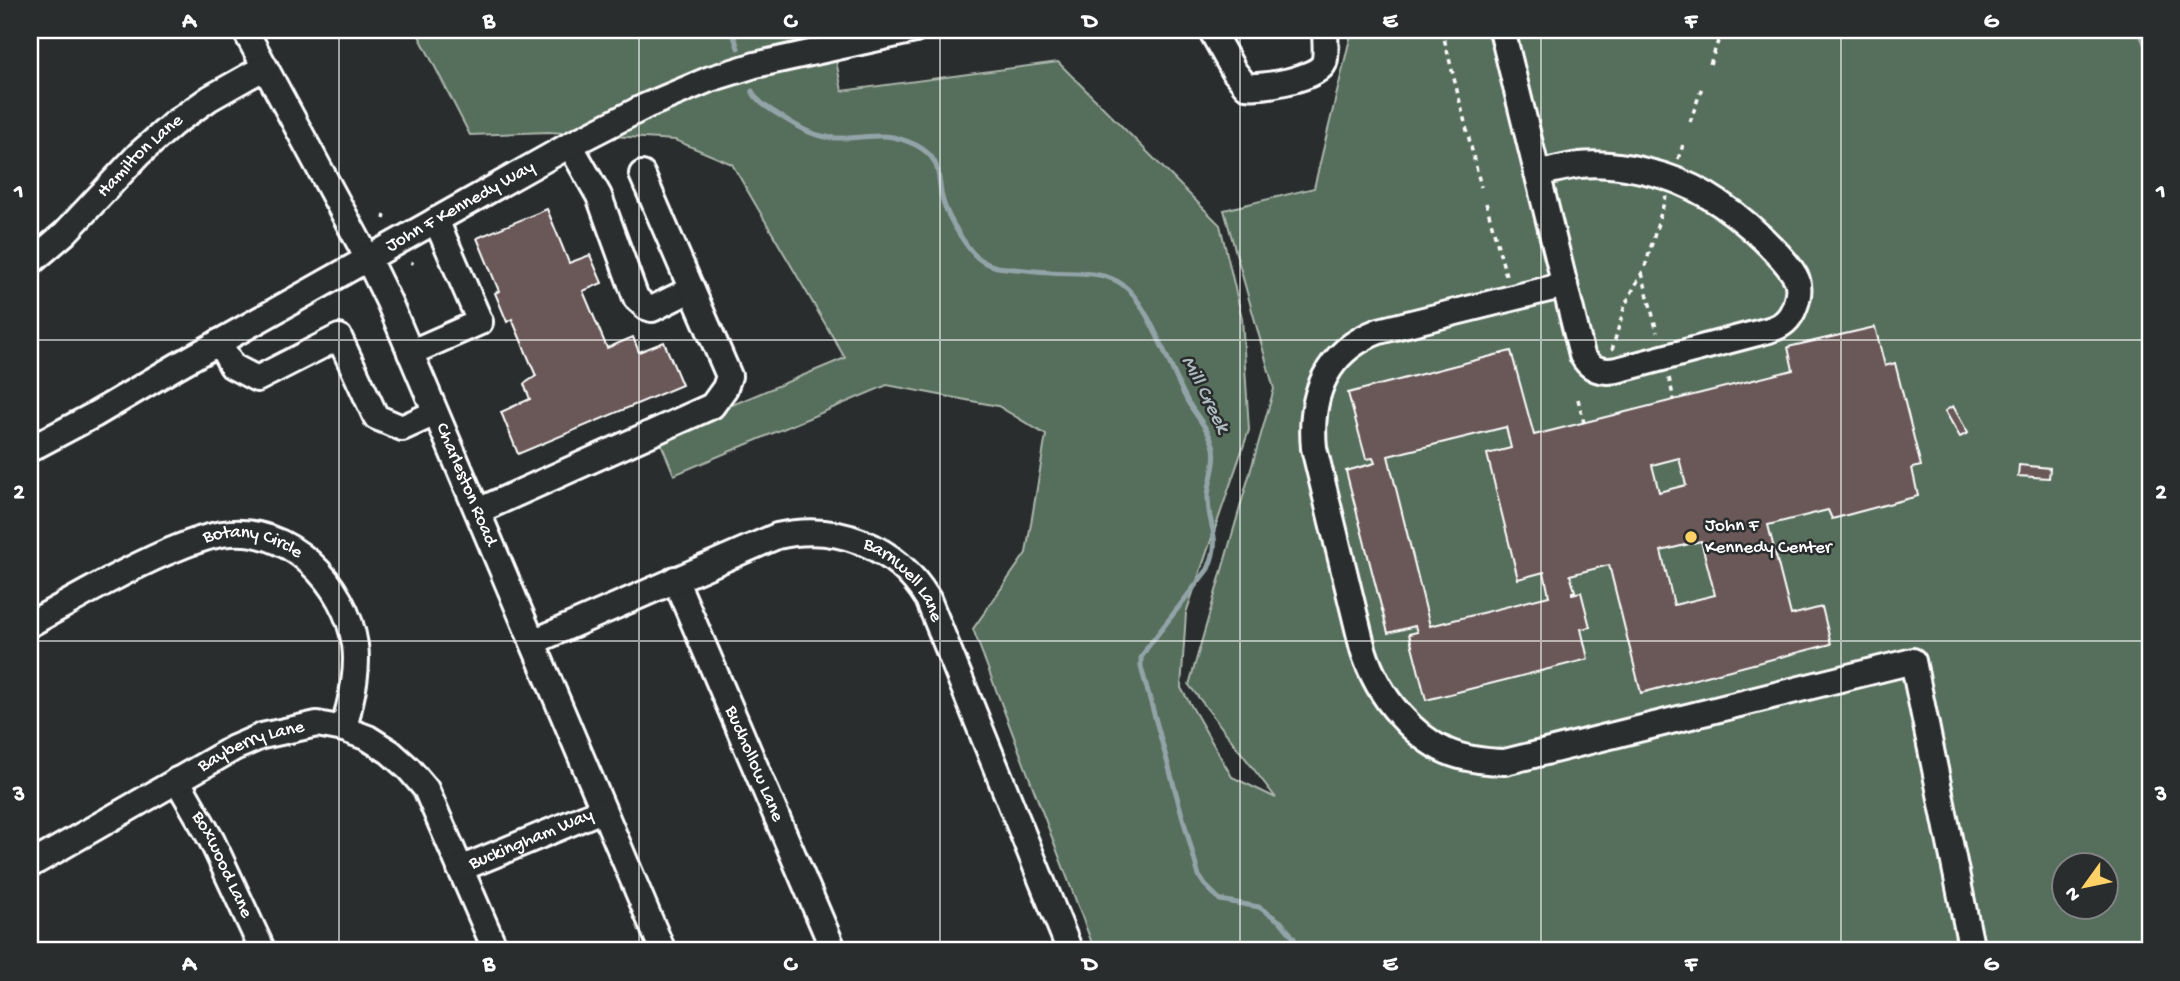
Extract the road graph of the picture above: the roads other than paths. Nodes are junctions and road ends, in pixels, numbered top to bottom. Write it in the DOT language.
graph roads {
  1 [pos="245,30"];
  2 [pos="915,30"];
  3 [pos="1211,30"];
  4 [pos="1325,30"];
  5 [pos="1502,30"];
  6 [pos="265,67"];
  7 [pos="569,145"];
  8 [pos="642,174"];
  9 [pos="1537,174"];
  10 [pos="436,220"];
  11 [pos="368,259"];
  12 [pos="30,263"];
  13 [pos="1565,285"];
  14 [pos="692,289"];
  15 [pos="219,342"];
  16 [pos="410,353"];
  17 [pos="435,413"];
  18 [pos="30,449"];
  19 [pos="478,511"];
  20 [pos="675,579"];
  21 [pos="30,624"];
  22 [pos="533,642"];
  23 [pos="344,729"];
  24 [pos="177,780"];
  25 [pos="602,810"];
  26 [pos="30,865"];
  27 [pos="460,869"];
  28 [pos="263,951"];
  29 [pos="496,951"];
  30 [pos="663,951"];
  31 [pos="834,951"];
  32 [pos="1070,951"];
  33 [pos="1972,951"];
  1 -- 6 [label="street, Charleston Road"];
  2 -- 7 [label="street, John F Kennedy Way"];
  3 -- 4 [label="street"];
  5 -- 9 [label="street"];
  6 -- 11 [label="street, Charleston Road"];
  6 -- 12 [label="street, Hamilton Lane"];
  7 -- 10 [label="street, John F Kennedy Way"];
  7 -- 14 [label="street"];
  8 -- 14 [label="street"];
  9 -- 13 [label="street"];
  9 -- 13 [label="street"];
  10 -- 11 [label="street, John F Kennedy Way"];
  10 -- 16 [label="street"];
  11 -- 15 [label="street, John F Kennedy Way"];
  11 -- 16 [label="street, Charleston Road"];
  13 -- 33 [label="street"];
  14 -- 19 [label="street"];
  15 -- 17 [label="street"];
  15 -- 18 [label="street, John F Kennedy Way"];
  16 -- 17 [label="street, Charleston Road"];
  17 -- 19 [label="street, Charleston Road"];
  19 -- 22 [label="street, Charleston Road"];
  20 -- 22 [label="street, Barnwell Lane"];
  20 -- 31 [label="street, Budhollow Lane"];
  20 -- 32 [label="street, Barnwell Lane"];
  21 -- 23 [label="street, Botany Circle"];
  22 -- 25 [label="street, Charleston Road"];
  23 -- 24 [label="street, Bayberry Lane"];
  23 -- 27 [label="street, Bayberry Lane"];
  24 -- 26 [label="street, Bayberry Lane"];
  24 -- 28 [label="street, Boxwood Lane"];
  25 -- 27 [label="street, Buckingham Way"];
  25 -- 30 [label="street, Charleston Road"];
  27 -- 29 [label="street, Bayberry Lane"];
}
